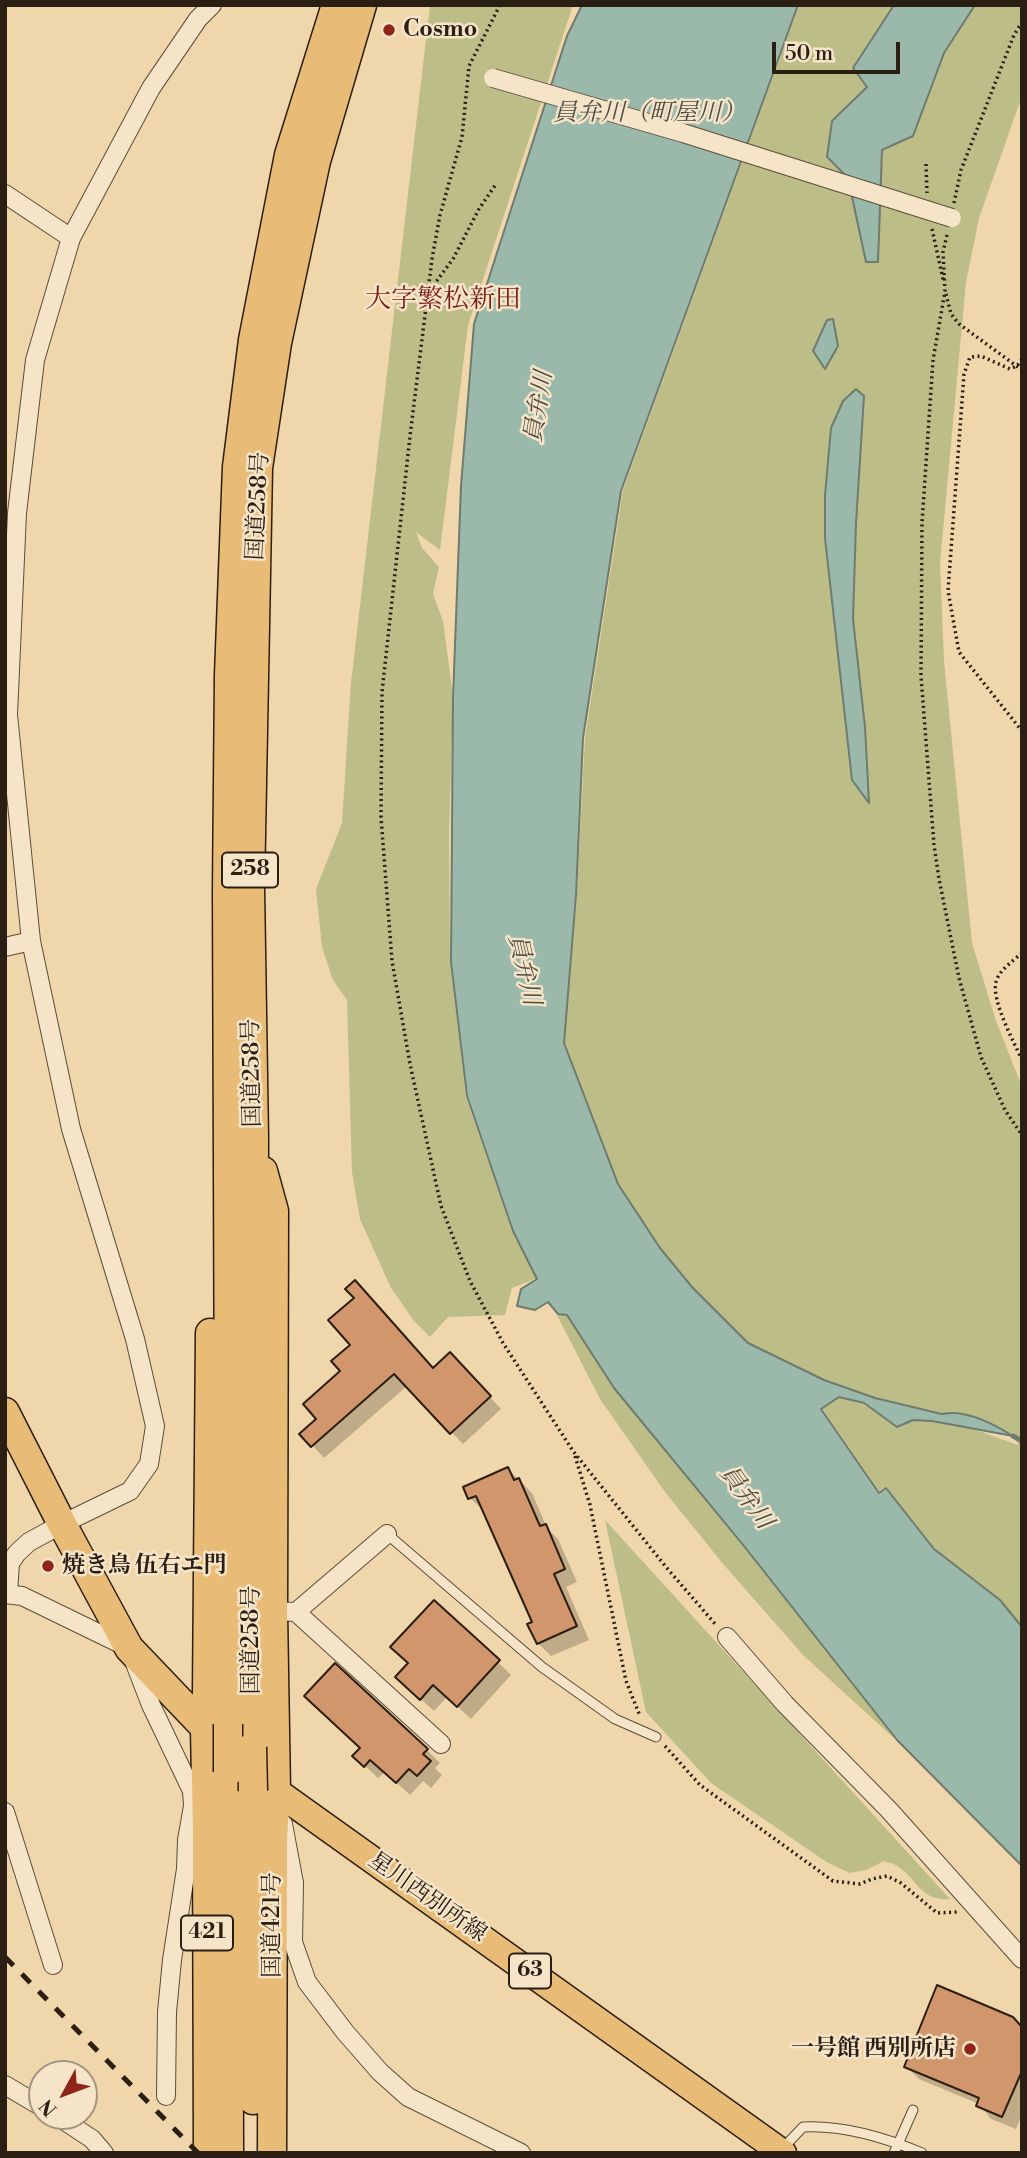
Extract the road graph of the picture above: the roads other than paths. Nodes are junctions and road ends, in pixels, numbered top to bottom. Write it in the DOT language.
graph roads {
  1 [pos="212,5"];
  2 [pos="336,5"];
  3 [pos="362,5"];
  4 [pos="193,12"];
  5 [pos="493,78"];
  6 [pos="5,194"];
  7 [pos="952,218"];
  8 [pos="71,238"];
  9 [pos="31,941"];
  10 [pos="5,947"];
  11 [pos="254,1138"];
  12 [pos="5,1412"];
  13 [pos="62,1524"];
  14 [pos="387,1534"];
  15 [pos="7,1593"];
  16 [pos="285,1611"];
  17 [pos="727,1637"];
  18 [pos="129,1648"];
  19 [pos="216,1726"];
  20 [pos="656,1737"];
  21 [pos="442,1744"];
  22 [pos="264,1791"];
  23 [pos="6,1818"];
  24 [pos="1022,1959"];
  25 [pos="53,1965"];
  26 [pos="5,2085"];
  27 [pos="166,2096"];
  28 [pos="28,2099"];
  29 [pos="912,2110"];
  30 [pos="78,2130"];
  31 [pos="898,2143"];
  32 [pos="215,2148"];
  33 [pos="782,2152"];
  34 [pos="104,2153"];
  35 [pos="253,2153"];
  36 [pos="272,2153"];
  37 [pos="521,2153"];
  38 [pos="894,2153"];
  39 [pos="922,2153"];
  1 -- 4 [label="street"];
  2 -- 19 [label="highway, 国道258号 / 258"];
  3 -- 11 [label="highway, 国道258号 / 258"];
  4 -- 8 [label="street"];
  5 -- 7 [label="street, bridge"];
  6 -- 8 [label="street"];
  8 -- 9 [label="street"];
  9 -- 10 [label="street"];
  9 -- 13 [label="street"];
  11 -- 16 [label="highway"];
  11 -- 22 [label="highway, 国道258号 / 258, bridge"];
  12 -- 13 [label="highway"];
  13 -- 15 [label="street"];
  13 -- 18 [label="highway"];
  14 -- 16 [label="street"];
  14 -- 20 [label="lane"];
  15 -- 18 [label="street"];
  16 -- 21 [label="street"];
  16 -- 22 [label="highway"];
  17 -- 24 [label="street"];
  18 -- 19 [label="highway"];
  18 -- 27 [label="street"];
  19 -- 22 [label="highway"];
  19 -- 32 [label="highway, 421"];
  19 -- 32 [label="highway, 国道258号 / 258, bridge"];
  22 -- 33 [label="main road, 星川西別所線 / 63"];
  22 -- 35 [label="highway, 国道258号 / 258"];
  22 -- 36 [label="highway, 国道421号"];
  22 -- 37 [label="street"];
  23 -- 25 [label="street"];
  26 -- 28 [label="street"];
  29 -- 31 [label="lane"];
  30 -- 34 [label="street"];
  31 -- 33 [label="lane"];
  31 -- 38 [label="lane"];
  31 -- 39 [label="lane"];
}
